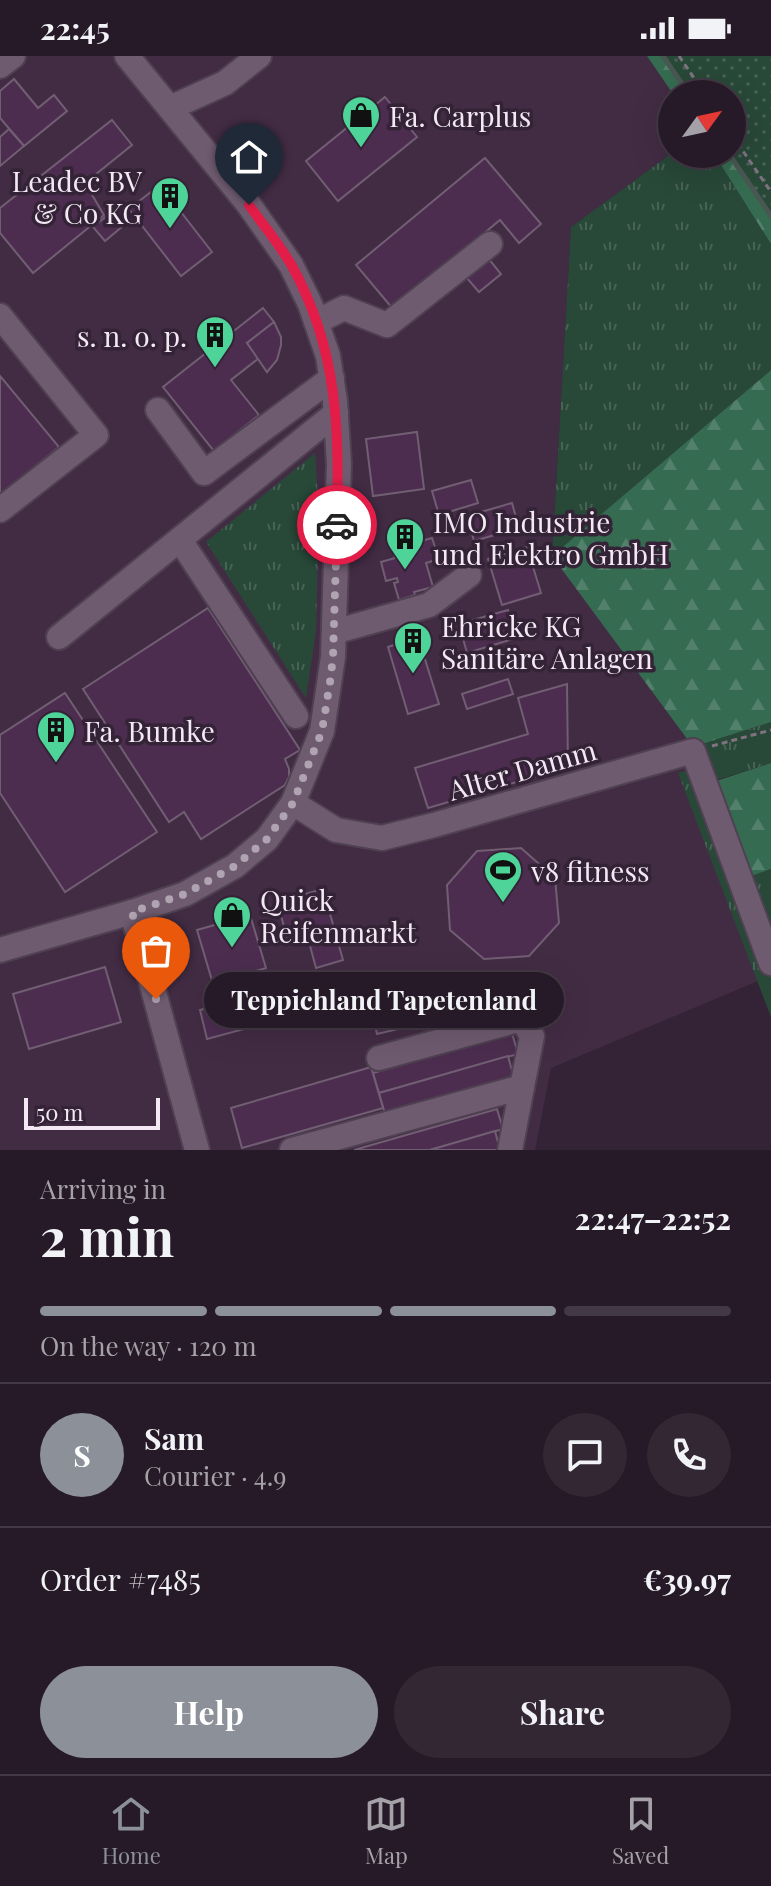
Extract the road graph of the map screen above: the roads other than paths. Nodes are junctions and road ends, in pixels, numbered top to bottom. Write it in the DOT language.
graph roads {
  1 [pos="13,56"];
  2 [pos="127,56"];
  3 [pos="259,56"];
  4 [pos="0,66"];
  5 [pos="170,108"];
  6 [pos="490,244"];
  7 [pos="0,316"];
  8 [pos="316,322"];
  9 [pos="332,378"];
  10 [pos="158,410"];
  11 [pos="336,413"];
  12 [pos="0,510"];
  13 [pos="180,540"];
  14 [pos="469,575"];
  15 [pos="334,632"];
  16 [pos="59,637"];
  17 [pos="296,716"];
  18 [pos="293,803"];
  19 [pos="132,912"];
  20 [pos="2,946"];
  21 [pos="771,963"];
  22 [pos="379,1058"];
  23 [pos="522,1087"];
  24 [pos="191,1149"];
  25 [pos="292,1150"];
  26 [pos="510,1150"];
  1 -- 4 [label="street"];
  2 -- 5 [label="street"];
  3 -- 5 [label="street"];
  5 -- 8 [label="street"];
  6 -- 8 [label="street"];
  7 -- 12 [label="street"];
  8 -- 9 [label="street"];
  9 -- 10 [label="street"];
  9 -- 11 [label="street"];
  11 -- 13 [label="street"];
  11 -- 15 [label="street"];
  13 -- 16 [label="street"];
  13 -- 17 [label="street"];
  14 -- 15 [label="street"];
  15 -- 18 [label="street"];
  18 -- 19 [label="street"];
  18 -- 21 [label="street, Alter Damm"];
  19 -- 20 [label="street"];
  19 -- 24 [label="street"];
  22 -- 23 [label="street"];
  23 -- 25 [label="street"];
  23 -- 26 [label="street"];
}
